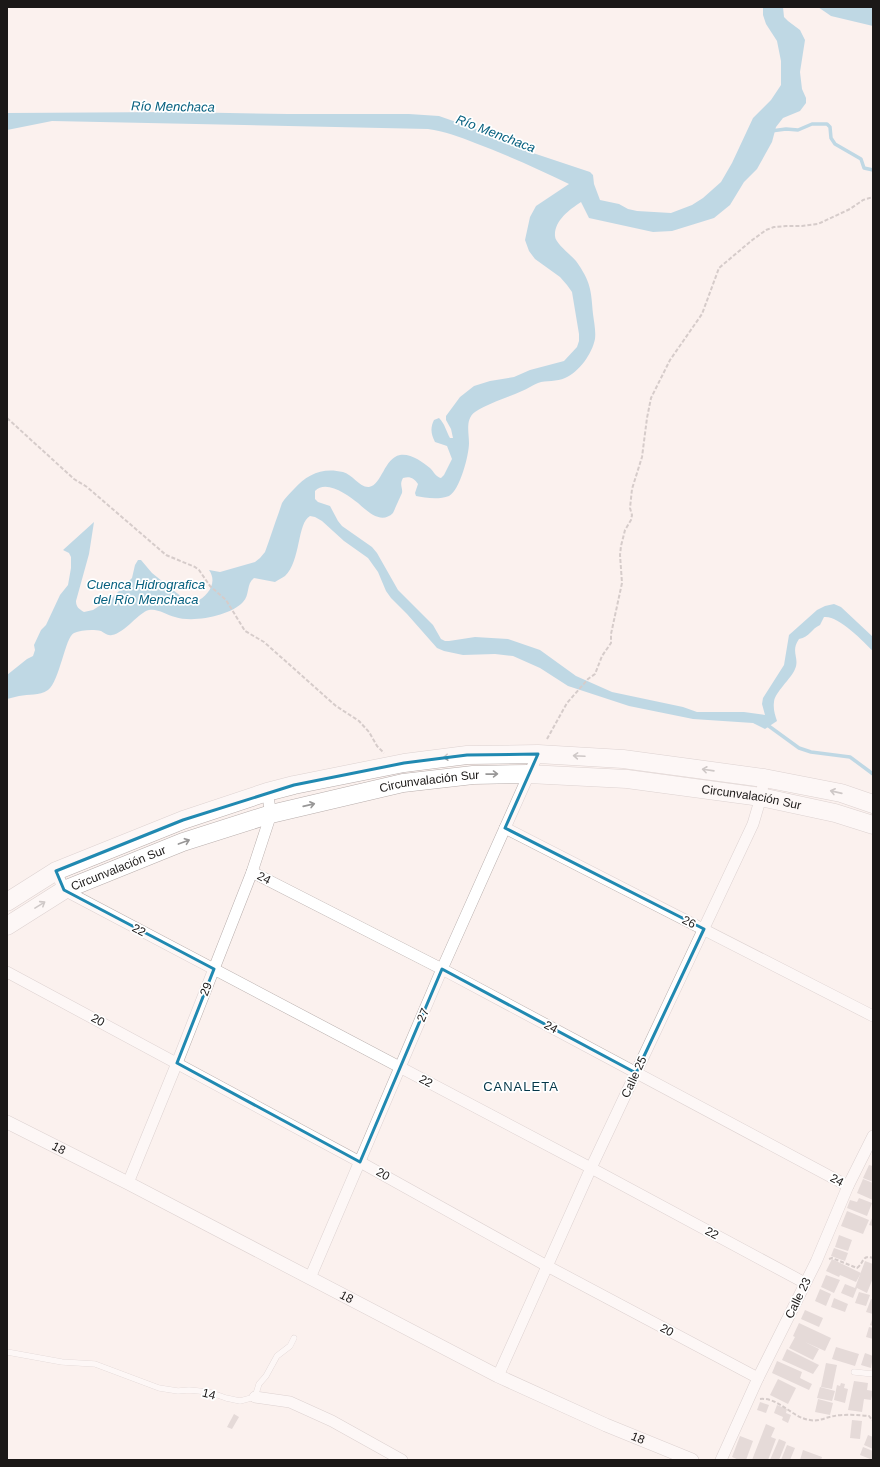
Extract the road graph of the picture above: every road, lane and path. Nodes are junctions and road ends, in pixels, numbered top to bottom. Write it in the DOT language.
graph roads {
  1 [pos="873,197"];
  2 [pos="7,418"];
  3 [pos="538,754"];
  4 [pos="386,755"];
  5 [pos="528,774"];
  6 [pos="764,778"];
  7 [pos="267,792"];
  8 [pos="761,797"];
  9 [pos="873,804"];
  10 [pos="271,814"];
  11 [pos="873,825"];
  12 [pos="505,828"];
  13 [pos="56,871"];
  14 [pos="252,872"];
  15 [pos="64,890"];
  16 [pos="7,902"];
  17 [pos="7,926"];
  18 [pos="704,929"];
  19 [pos="214,969"];
  20 [pos="442,969"];
  21 [pos="7,972"];
  22 [pos="873,1016"];
  23 [pos="177,1063"];
  24 [pos="400,1068"];
  25 [pos="636,1073"];
  26 [pos="7,1122"];
  27 [pos="873,1136"];
  28 [pos="360,1162"];
  29 [pos="591,1168"];
  30 [pos="128,1183"];
  31 [pos="848,1186"];
  32 [pos="818,1255"];
  33 [pos="873,1258"];
  34 [pos="547,1266"];
  35 [pos="310,1278"];
  36 [pos="805,1284"];
  37 [pos="294,1338"];
  38 [pos="7,1352"];
  39 [pos="854,1372"];
  40 [pos="873,1374"];
  41 [pos="498,1376"];
  42 [pos="758,1378"];
  43 [pos="255,1397"];
  44 [pos="749,1400"];
  45 [pos="873,1421"];
  46 [pos="402,1460"];
  47 [pos="692,1460"];
  48 [pos="721,1460"];
  1 -- 3 [label="path"];
  2 -- 4 [label="path"];
  3 -- 5 [label="street, 27"];
  6 -- 3 [label="highway, Circunvalación Sur, one-way"];
  3 -- 7 [label="highway, Circunvalación Sur, one-way"];
  5 -- 8 [label="highway, Circunvalación Sur"];
  10 -- 5 [label="highway, Circunvalación Sur, one-way"];
  5 -- 12 [label="street, 27"];
  6 -- 8 [label="street, Calle 25"];
  9 -- 6 [label="highway, Circunvalación Sur, one-way"];
  7 -- 10 [label="street, 29"];
  7 -- 13 [label="highway, Circunvalación Sur"];
  8 -- 11 [label="highway, Circunvalación Sur"];
  8 -- 18 [label="street, Calle 25"];
  10 -- 14 [label="street, 29"];
  15 -- 10 [label="highway, Circunvalación Sur, one-way"];
  12 -- 18 [label="street, 26"];
  12 -- 20 [label="street, 27"];
  13 -- 15 [label="street"];
  13 -- 16 [label="highway, Circunvalación Sur"];
  14 -- 19 [label="street, 29"];
  14 -- 20 [label="street, 24"];
  17 -- 15 [label="highway, Circunvalación Sur, one-way"];
  15 -- 19 [label="street, 22"];
  18 -- 22 [label="street, 26"];
  18 -- 25 [label="street, Calle 25"];
  19 -- 23 [label="street, 29"];
  19 -- 24 [label="street, 22"];
  20 -- 24 [label="street, 27"];
  20 -- 25 [label="street, 24"];
  21 -- 23 [label="street, 20"];
  23 -- 28 [label="street, 20"];
  23 -- 30 [label="street, 29"];
  24 -- 28 [label="street, 27"];
  24 -- 29 [label="street, 22"];
  25 -- 29 [label="street, Calle 25"];
  25 -- 31 [label="street, 24"];
  26 -- 30 [label="street, 18"];
  27 -- 31 [label="street, Calle 23"];
  28 -- 34 [label="street, 20"];
  28 -- 35 [label="street, 27"];
  29 -- 34 [label="street, Calle 25"];
  29 -- 36 [label="street, 22"];
  30 -- 35 [label="street, 18"];
  31 -- 32 [label="street, Calle 23"];
  32 -- 33 [label="path"];
  32 -- 36 [label="street, Calle 23"];
  34 -- 41 [label="street, Calle 25"];
  34 -- 42 [label="street, 20"];
  35 -- 41 [label="street, 18"];
  36 -- 42 [label="street, Calle 23"];
  37 -- 43 [label="lane"];
  38 -- 43 [label="lane, 14"];
  39 -- 40 [label="lane"];
  41 -- 47 [label="street, 18"];
  42 -- 44 [label="street, Calle 23"];
  43 -- 46 [label="street, 14"];
  44 -- 45 [label="path"];
  44 -- 48 [label="street, Calle 23"];
}
